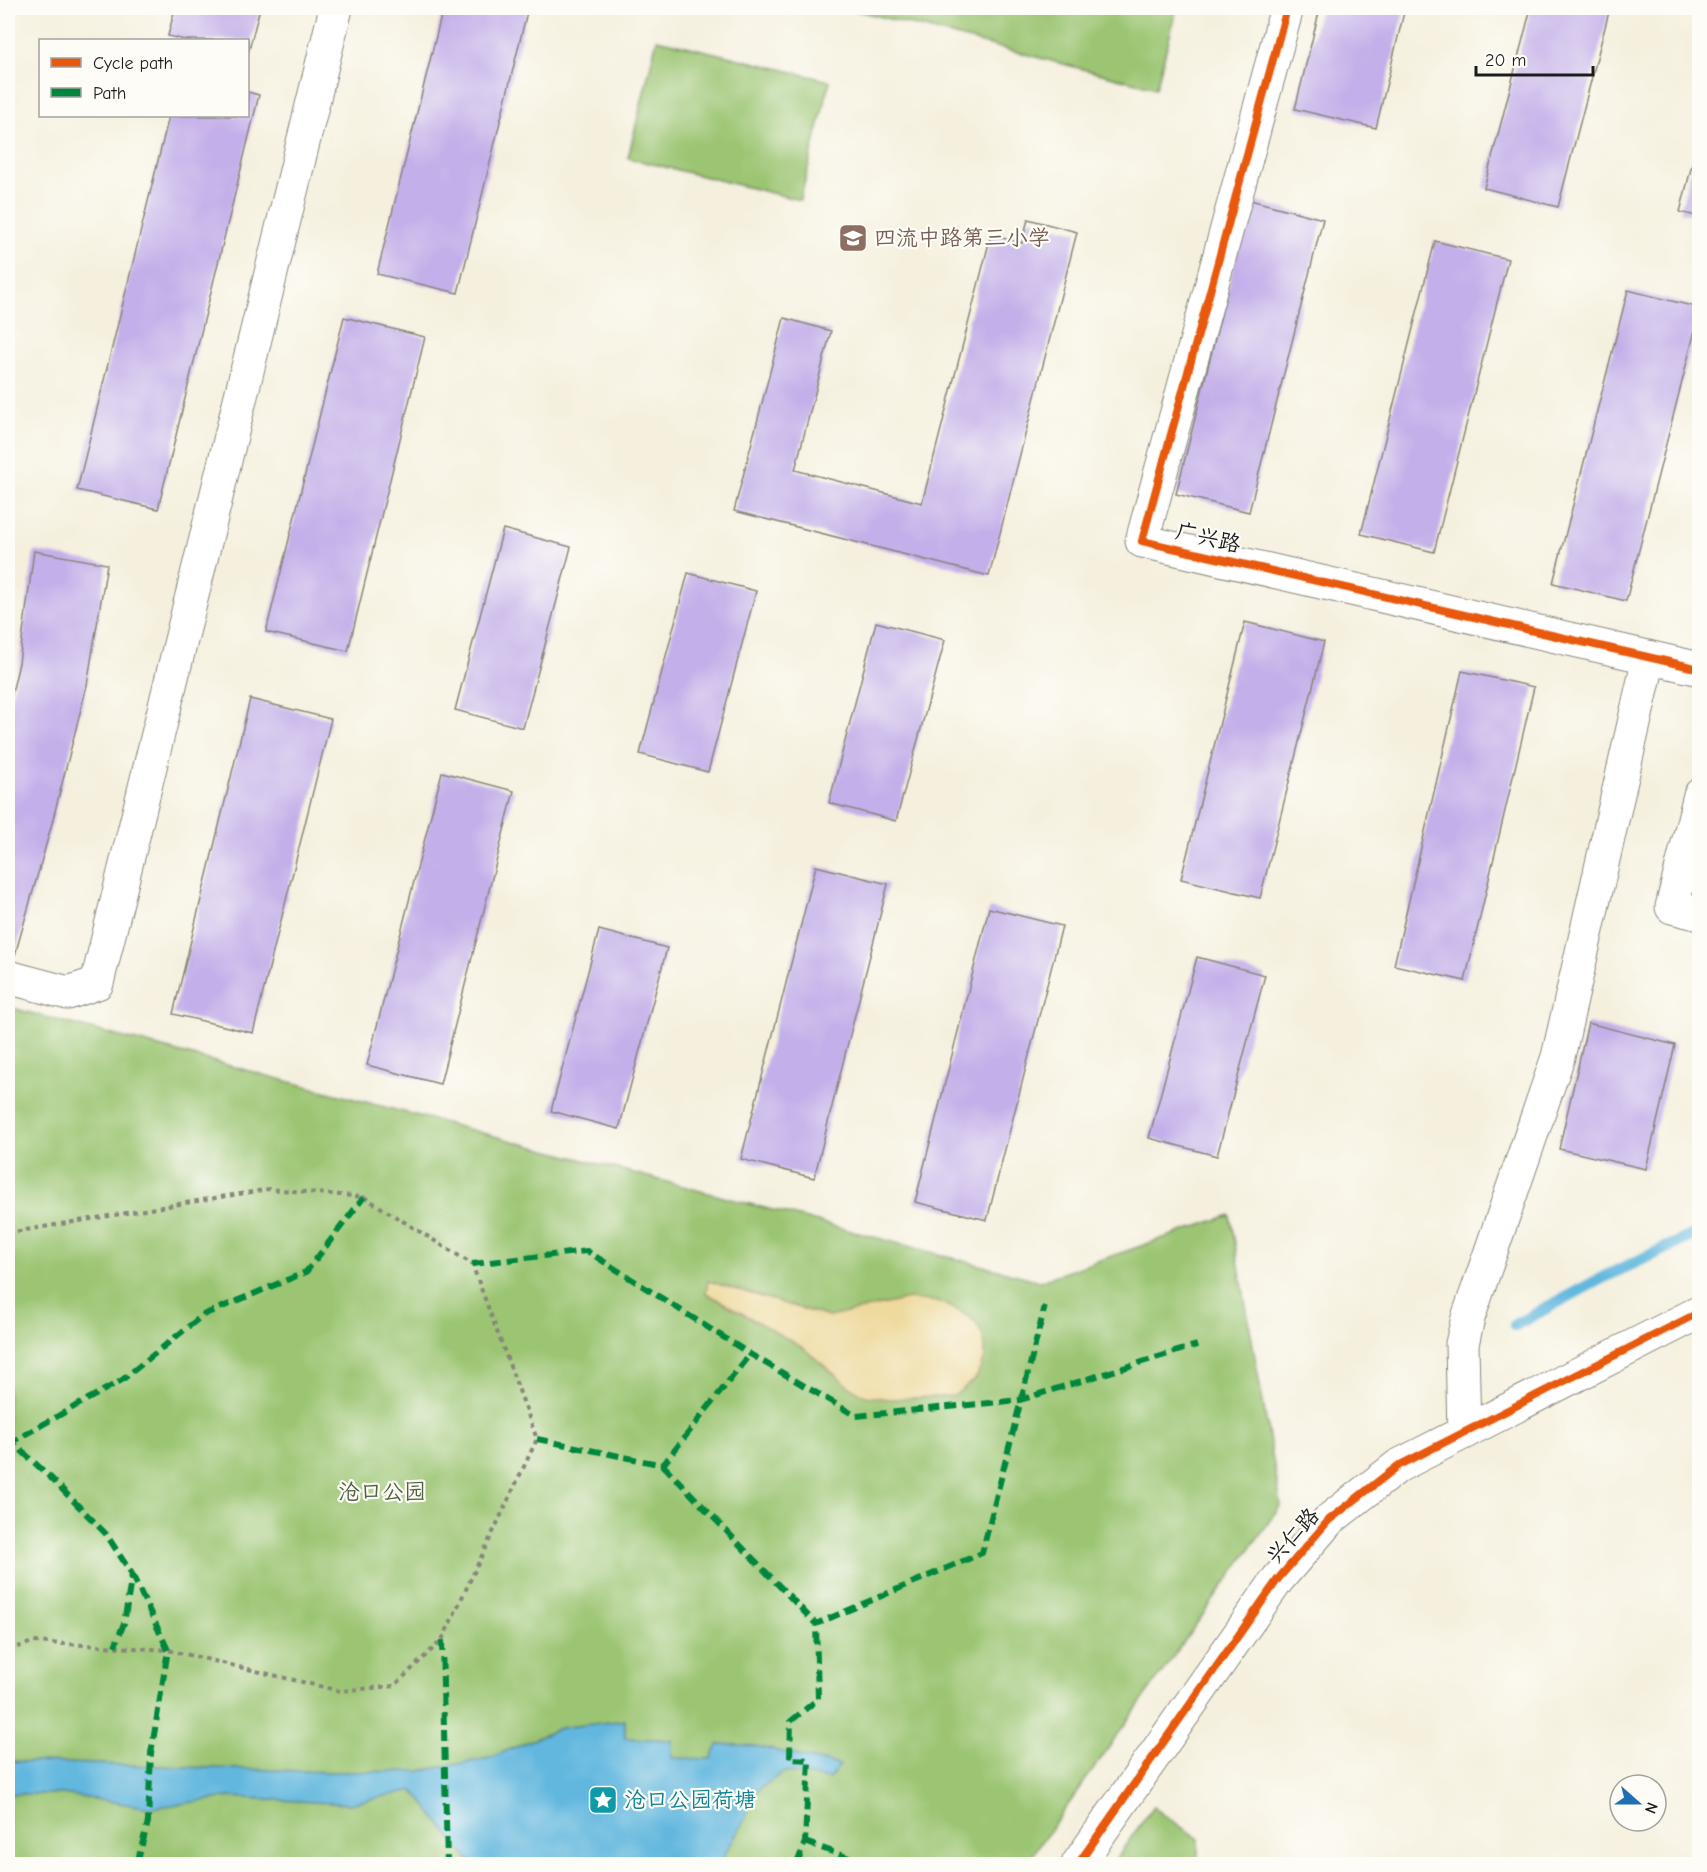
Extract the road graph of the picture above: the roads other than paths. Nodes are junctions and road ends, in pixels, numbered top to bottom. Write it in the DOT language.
graph roads {
  1 [pos="336,8"];
  2 [pos="1287,8"];
  3 [pos="1649,658"];
  4 [pos="1700,669"];
  5 [pos="1700,795"];
  6 [pos="1700,914"];
  7 [pos="8,977"];
  8 [pos="1700,1312"];
  9 [pos="1464,1433"];
  10 [pos="1078,1864"];
  1 -- 7 [label="street"];
  2 -- 3 [label="street, 广兴路"];
  3 -- 4 [label="street, 广兴路"];
  3 -- 9 [label="street"];
  5 -- 6 [label="street"];
  8 -- 9 [label="street, 兴仁路"];
  9 -- 10 [label="street, 兴仁路"];
}
